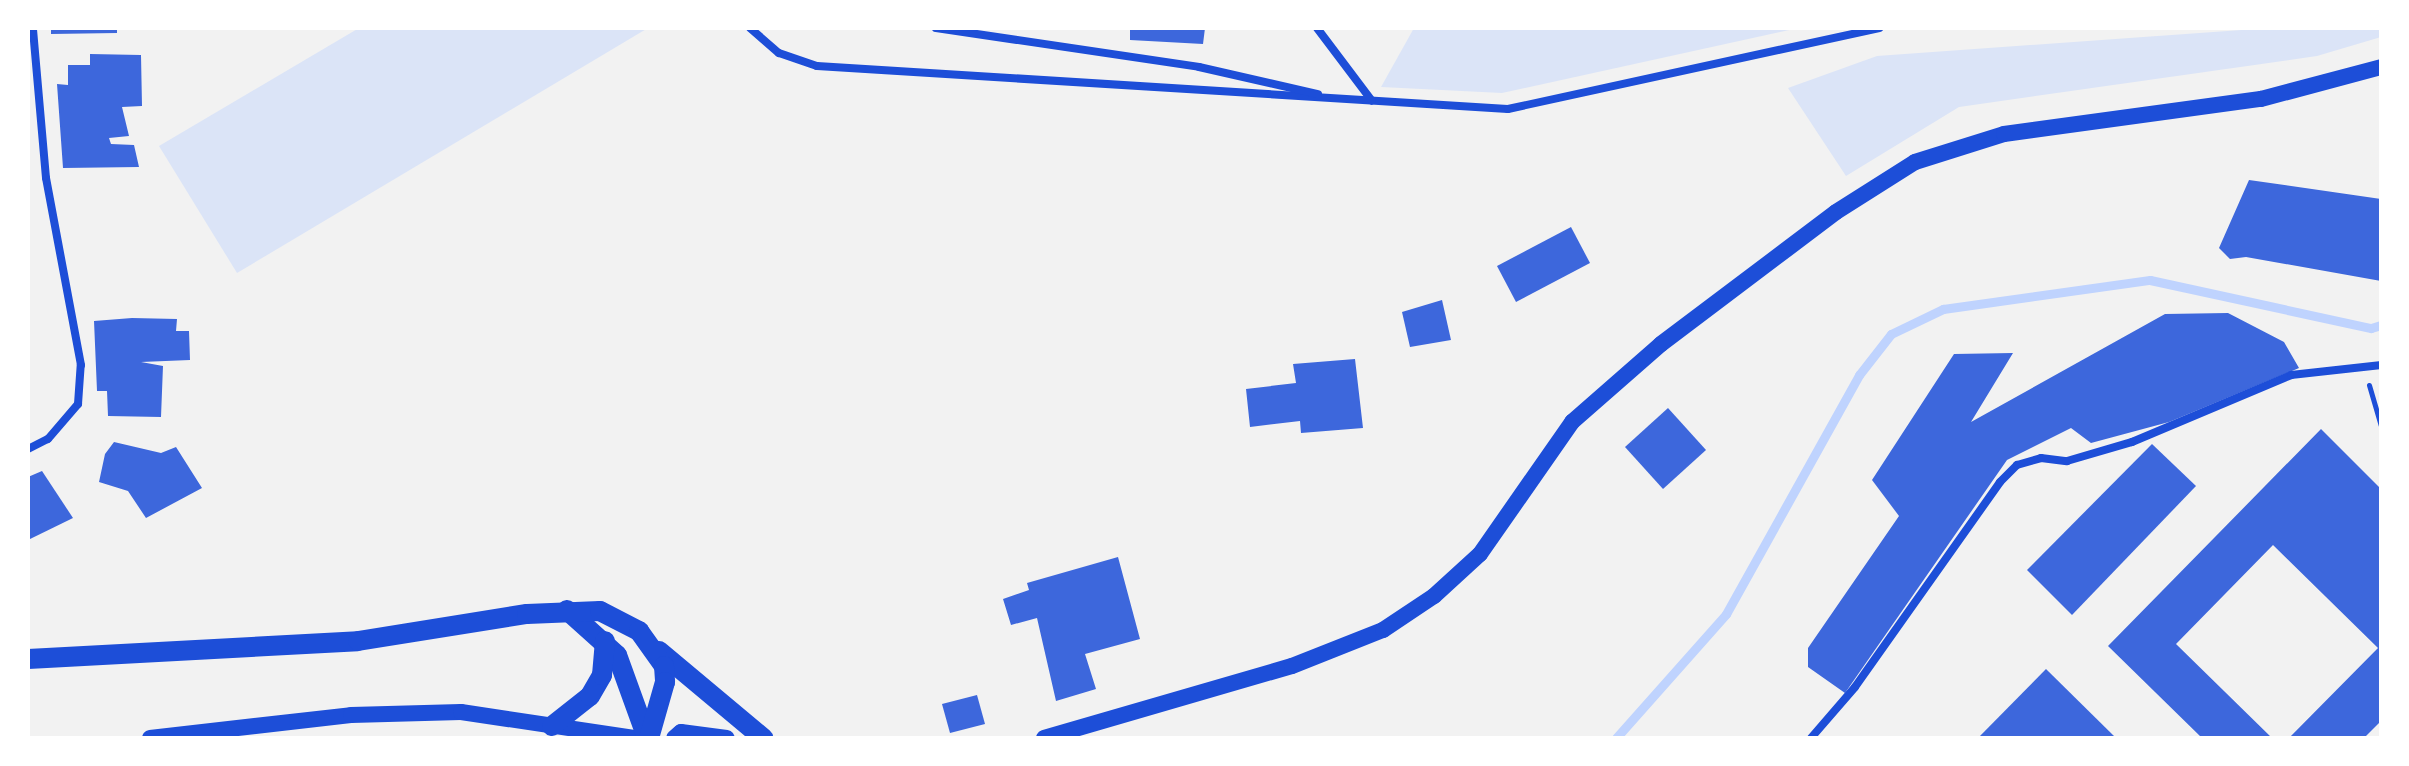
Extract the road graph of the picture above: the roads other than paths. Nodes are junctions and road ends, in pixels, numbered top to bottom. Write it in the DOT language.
graph roads {
  1 [pos="33,28"];
  2 [pos="750,28"];
  3 [pos="936,28"];
  4 [pos="1317,28"];
  5 [pos="1879,28"];
  6 [pos="2381,67"];
  7 [pos="1342,99"];
  8 [pos="1372,101"];
  9 [pos="2381,365"];
  10 [pos="28,449"];
  11 [pos="567,610"];
  12 [pos="605,641"];
  13 [pos="657,649"];
  14 [pos="28,659"];
  15 [pos="552,726"];
  16 [pos="150,738"];
  17 [pos="634,738"];
  18 [pos="648,738"];
  19 [pos="674,738"];
  20 [pos="727,738"];
  21 [pos="763,738"];
  22 [pos="1044,738"];
  23 [pos="1811,738"];
  1 -- 10 [label="street"];
  2 -- 7 [label="street"];
  3 -- 7 [label="street"];
  4 -- 8 [label="street"];
  5 -- 8 [label="street"];
  6 -- 22 [label="main road"];
  7 -- 8 [label="street"];
  9 -- 23 [label="street"];
  11 -- 12 [label="main road"];
  11 -- 13 [label="main road"];
  11 -- 14 [label="main road"];
  12 -- 15 [label="main road"];
  12 -- 18 [label="main road"];
  13 -- 18 [label="main road"];
  13 -- 21 [label="main road"];
  15 -- 16 [label="main road"];
  15 -- 17 [label="main road"];
  19 -- 20 [label="main road"];
}
